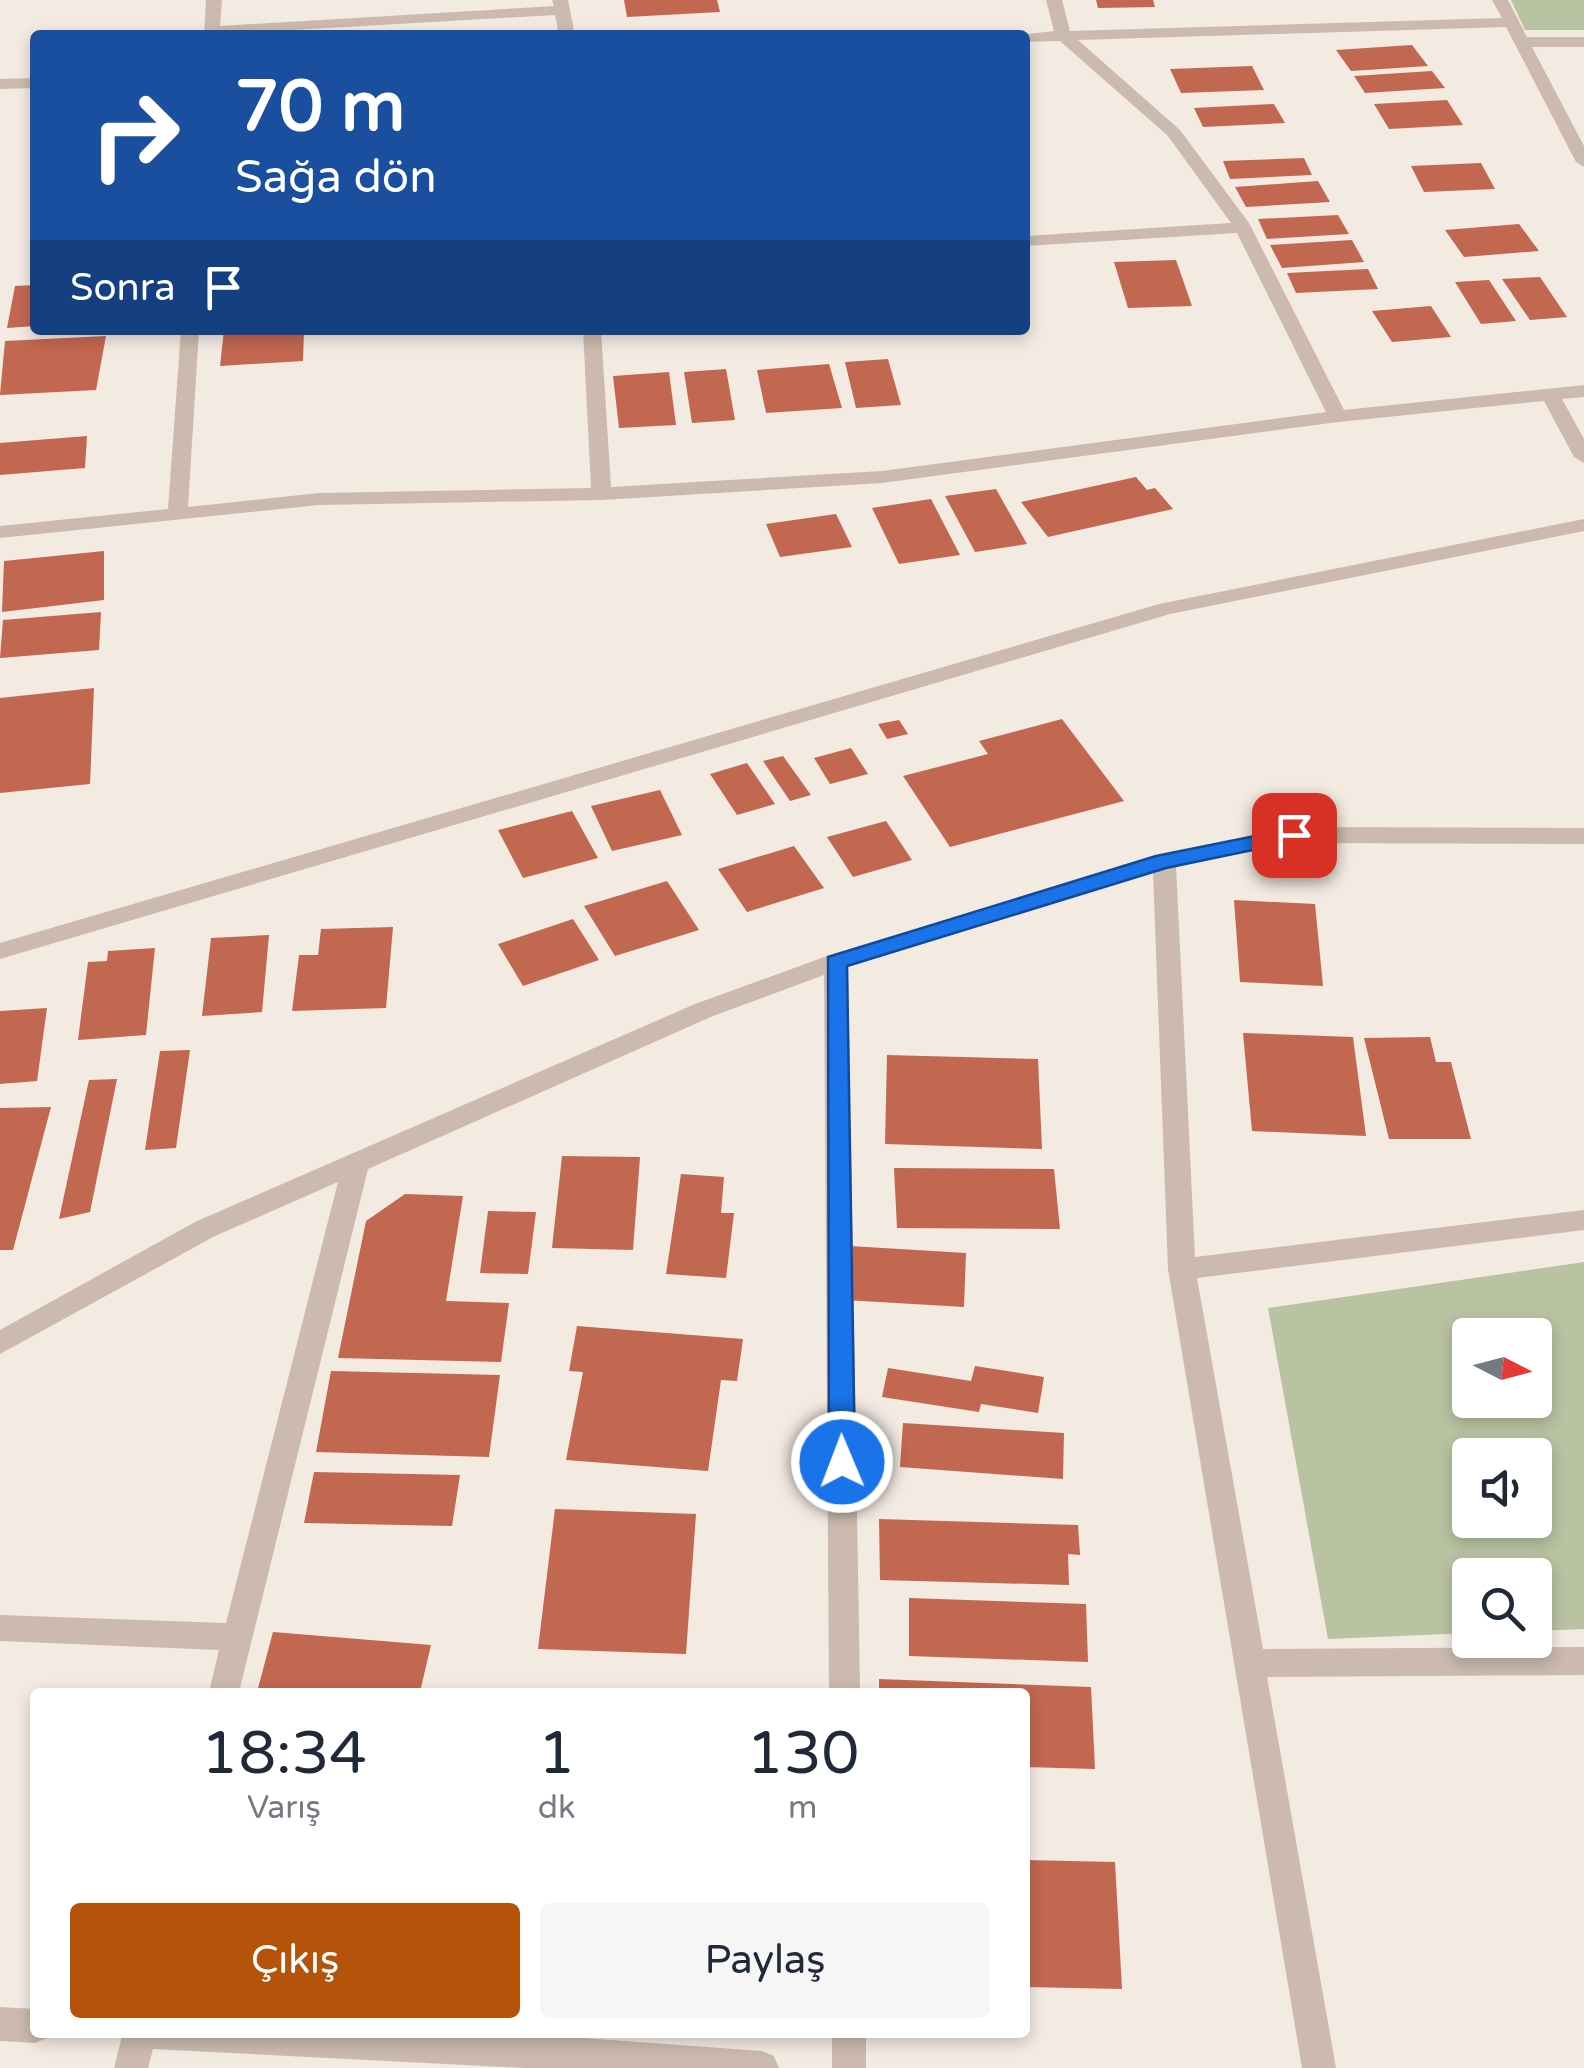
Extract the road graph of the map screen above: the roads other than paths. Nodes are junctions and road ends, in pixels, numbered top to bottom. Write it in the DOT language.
graph roads {
  1 [pos="214,0"];
  2 [pos="1054,0"];
  3 [pos="1500,0"];
  4 [pos="561,5"];
  5 [pos="1510,22"];
  6 [pos="212,30"];
  7 [pos="249,30"];
  8 [pos="566,30"];
  9 [pos="1063,35"];
  10 [pos="1030,37"];
  11 [pos="1520,42"];
  12 [pos="1584,42"];
  13 [pos="30,82"];
  14 [pos="0,84"];
  15 [pos="1584,162"];
  16 [pos="1243,227"];
  17 [pos="1030,241"];
  18 [pos="190,335"];
  19 [pos="592,335"];
  20 [pos="1584,391"];
  21 [pos="1550,395"];
  22 [pos="1338,416"];
  23 [pos="1584,457"];
  24 [pos="601,494"];
  25 [pos="178,513"];
  26 [pos="1584,525"];
  27 [pos="0,532"];
  28 [pos="1584,836"];
  29 [pos="1164,861"];
  30 [pos="0,951"];
  31 [pos="836,962"];
  32 [pos="356,1162"];
  33 [pos="1584,1220"];
  34 [pos="1182,1269"];
  35 [pos="0,1342"];
  36 [pos="0,1628"];
  37 [pos="238,1636"];
  38 [pos="1584,1661"];
  39 [pos="1250,1663"];
  40 [pos="225,1688"];
  41 [pos="845,1688"];
  42 [pos="0,2024"];
  43 [pos="30,2026"];
  44 [pos="142,2038"];
  45 [pos="240,2038"];
  46 [pos="849,2038"];
  47 [pos="607,2061"];
  48 [pos="131,2068"];
  49 [pos="762,2068"];
  50 [pos="850,2068"];
  51 [pos="1319,2068"];
  1 -- 6 [label="street"];
  2 -- 9 [label="street"];
  3 -- 5 [label="street"];
  4 -- 7 [label="street"];
  4 -- 8 [label="street"];
  5 -- 9 [label="street"];
  5 -- 11 [label="street"];
  9 -- 10 [label="street"];
  9 -- 16 [label="street"];
  11 -- 12 [label="street"];
  11 -- 15 [label="street"];
  13 -- 14 [label="street"];
  16 -- 17 [label="street"];
  16 -- 22 [label="street"];
  18 -- 25 [label="street"];
  19 -- 24 [label="street"];
  20 -- 21 [label="street"];
  21 -- 22 [label="street"];
  21 -- 23 [label="street"];
  22 -- 24 [label="street"];
  24 -- 25 [label="street"];
  25 -- 27 [label="street"];
  26 -- 30 [label="street"];
  28 -- 29 [label="street"];
  29 -- 31 [label="street"];
  29 -- 34 [label="street"];
  31 -- 32 [label="street"];
  31 -- 41 [label="street"];
  32 -- 35 [label="street"];
  32 -- 37 [label="street"];
  33 -- 34 [label="street"];
  34 -- 39 [label="street"];
  36 -- 37 [label="street"];
  37 -- 40 [label="street"];
  38 -- 39 [label="street"];
  39 -- 51 [label="street"];
  42 -- 43 [label="street"];
  44 -- 48 [label="street"];
  45 -- 47 [label="street"];
  46 -- 50 [label="street"];
  47 -- 49 [label="street"];
}
